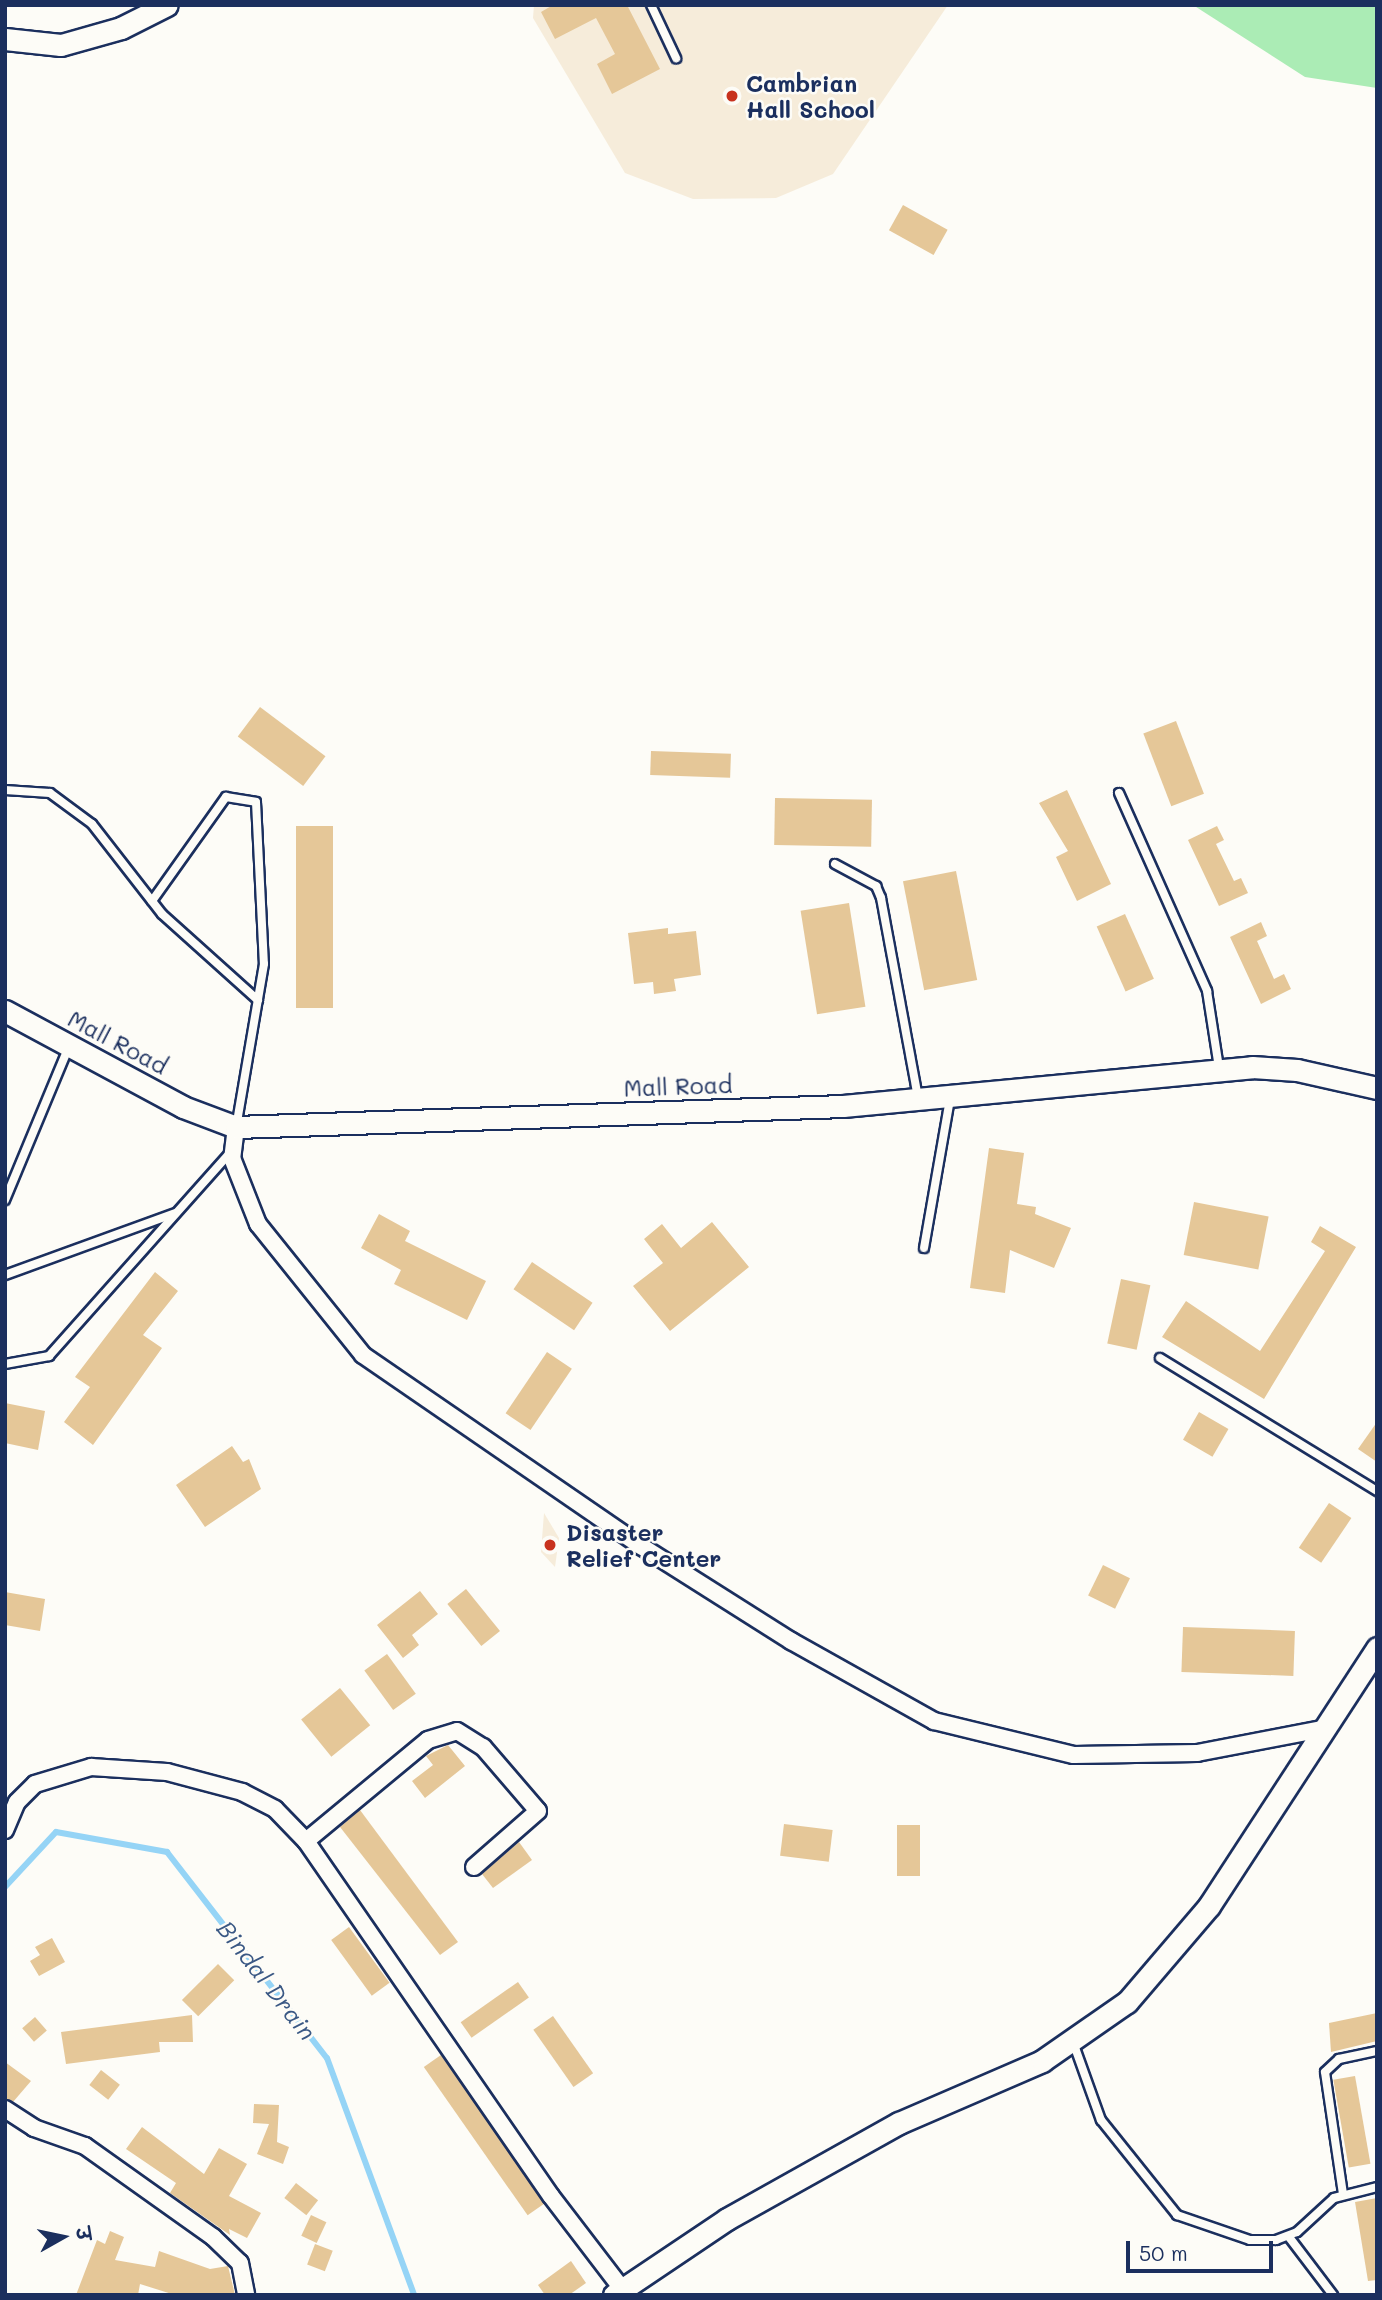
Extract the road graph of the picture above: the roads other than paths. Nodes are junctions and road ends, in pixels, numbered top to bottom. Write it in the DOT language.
graph roads {
  1 [pos="167,5"];
  2 [pos="651,5"];
  3 [pos="5,38"];
  4 [pos="676,58"];
  5 [pos="5,790"];
  6 [pos="1119,793"];
  7 [pos="835,864"];
  8 [pos="152,901"];
  9 [pos="258,1000"];
  10 [pos="5,1011"];
  11 [pos="69,1046"];
  12 [pos="1219,1068"];
  13 [pos="1377,1088"];
  14 [pos="951,1095"];
  15 [pos="918,1098"];
  16 [pos="236,1127"];
  17 [pos="232,1151"];
  18 [pos="5,1200"];
  19 [pos="178,1212"];
  20 [pos="924,1248"];
  21 [pos="5,1275"];
  22 [pos="1160,1358"];
  23 [pos="5,1364"];
  24 [pos="1377,1491"];
  25 [pos="1377,1647"];
  26 [pos="1327,1728"];
  27 [pos="5,1830"];
  28 [pos="306,1841"];
  29 [pos="474,1867"];
  30 [pos="1073,2042"];
  31 [pos="1377,2051"];
  32 [pos="5,2109"];
  33 [pos="1377,2187"];
  34 [pos="1343,2193"];
  35 [pos="1289,2237"];
  36 [pos="618,2292"];
  37 [pos="246,2295"];
  38 [pos="1333,2295"];
  1 -- 3 [label="street"];
  2 -- 4 [label="lane"];
  5 -- 8 [label="lane"];
  6 -- 12 [label="lane"];
  7 -- 15 [label="lane"];
  8 -- 9 [label="lane"];
  8 -- 9 [label="lane"];
  9 -- 16 [label="lane"];
  10 -- 11 [label="street, Mall Road"];
  11 -- 16 [label="street, Mall Road"];
  11 -- 18 [label="lane"];
  12 -- 13 [label="street, Mall Road"];
  12 -- 14 [label="street, Mall Road"];
  14 -- 15 [label="street, Mall Road"];
  14 -- 20 [label="lane"];
  15 -- 16 [label="street, Mall Road"];
  16 -- 17 [label="street"];
  17 -- 19 [label="lane"];
  17 -- 26 [label="street"];
  19 -- 21 [label="lane"];
  19 -- 23 [label="lane"];
  22 -- 24 [label="lane"];
  25 -- 26 [label="street"];
  26 -- 30 [label="street"];
  27 -- 28 [label="street"];
  28 -- 29 [label="street"];
  28 -- 36 [label="street"];
  30 -- 35 [label="lane"];
  30 -- 36 [label="street"];
  31 -- 34 [label="lane"];
  32 -- 37 [label="street"];
  33 -- 34 [label="lane"];
  34 -- 35 [label="lane"];
  35 -- 38 [label="lane"];
}
